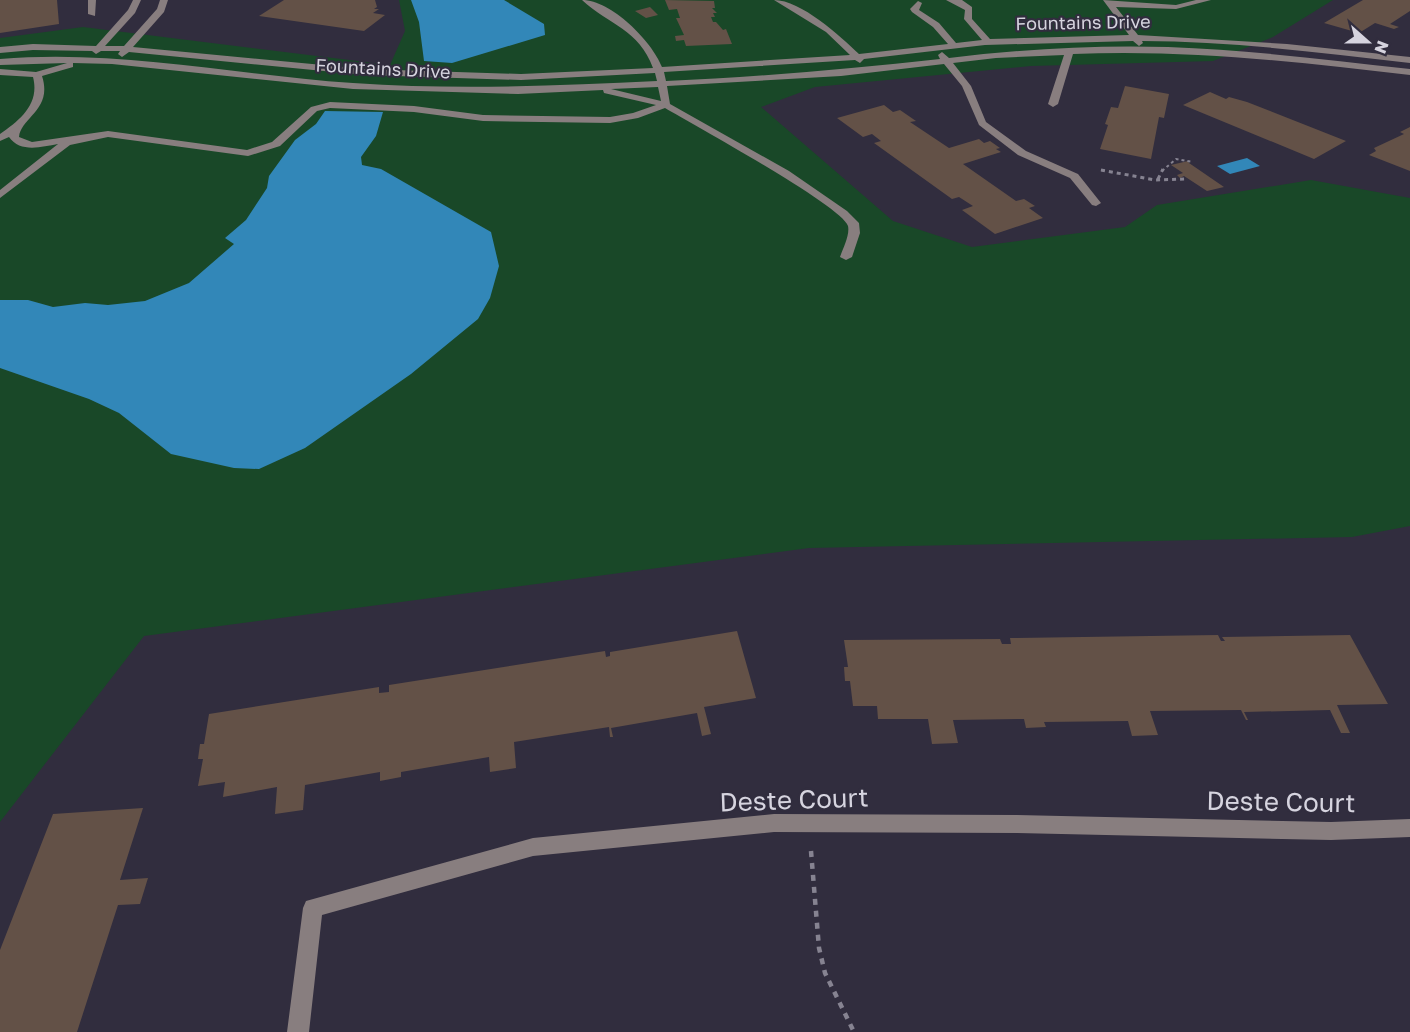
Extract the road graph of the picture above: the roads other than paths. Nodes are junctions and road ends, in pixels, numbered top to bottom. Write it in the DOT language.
graph roads {
  1 [pos="92,0"];
  2 [pos="137,0"];
  3 [pos="165,0"];
  4 [pos="586,0"];
  5 [pos="778,0"];
  6 [pos="950,0"];
  7 [pos="1207,0"];
  8 [pos="920,1"];
  9 [pos="1108,2"];
  10 [pos="92,14"];
  11 [pos="1136,38"];
  12 [pos="988,42"];
  13 [pos="954,46"];
  14 [pos="99,48"];
  15 [pos="937,48"];
  16 [pos="128,49"];
  17 [pos="0,50"];
  18 [pos="1144,50"];
  19 [pos="1069,52"];
  20 [pos="857,57"];
  21 [pos="946,60"];
  22 [pos="1410,60"];
  23 [pos="83,61"];
  24 [pos="0,62"];
  25 [pos="112,62"];
  26 [pos="757,65"];
  27 [pos="660,70"];
  28 [pos="869,70"];
  29 [pos="0,72"];
  30 [pos="1410,72"];
  31 [pos="36,75"];
  32 [pos="765,79"];
  33 [pos="663,84"];
  34 [pos="588,87"];
  35 [pos="1053,104"];
  36 [pos="666,105"];
  37 [pos="17,126"];
  38 [pos="85,137"];
  39 [pos="0,138"];
  40 [pos="0,195"];
  41 [pos="1096,203"];
  42 [pos="846,257"];
  43 [pos="1410,828"];
  44 [pos="298,1032"];
  1 -- 10 [label="street"];
  2 -- 14 [label="street"];
  3 -- 16 [label="street"];
  4 -- 27 [label="street"];
  5 -- 20 [label="street"];
  6 -- 12 [label="street"];
  7 -- 9 [label="street"];
  8 -- 13 [label="street"];
  9 -- 11 [label="street"];
  11 -- 12 [label="street, Fountains Drive"];
  11 -- 18 [label="street"];
  11 -- 22 [label="street, Fountains Drive"];
  12 -- 13 [label="street, Fountains Drive"];
  13 -- 15 [label="street, Fountains Drive"];
  14 -- 16 [label="street, Fountains Drive"];
  14 -- 17 [label="street, Fountains Drive"];
  14 -- 23 [label="street"];
  15 -- 20 [label="street, Fountains Drive"];
  15 -- 21 [label="street"];
  16 -- 25 [label="street"];
  16 -- 27 [label="street, Fountains Drive"];
  18 -- 19 [label="street, Fountains Drive"];
  18 -- 30 [label="street, Fountains Drive"];
  19 -- 21 [label="street, Fountains Drive"];
  19 -- 35 [label="street"];
  20 -- 26 [label="street, Fountains Drive"];
  20 -- 28 [label="street"];
  21 -- 28 [label="street, Fountains Drive"];
  21 -- 41 [label="street"];
  23 -- 24 [label="street, Fountains Drive"];
  23 -- 25 [label="street, Fountains Drive"];
  23 -- 31 [label="street"];
  25 -- 34 [label="street, Fountains Drive"];
  26 -- 27 [label="street, Fountains Drive"];
  26 -- 32 [label="street"];
  27 -- 33 [label="street"];
  28 -- 32 [label="street, Fountains Drive"];
  29 -- 31 [label="street"];
  31 -- 37 [label="street"];
  32 -- 33 [label="street, Fountains Drive"];
  33 -- 34 [label="street, Fountains Drive"];
  33 -- 36 [label="street"];
  34 -- 36 [label="street"];
  36 -- 38 [label="street"];
  36 -- 42 [label="street"];
  37 -- 38 [label="street"];
  37 -- 39 [label="street"];
  38 -- 40 [label="street"];
  43 -- 44 [label="street, Deste Court"];
}
